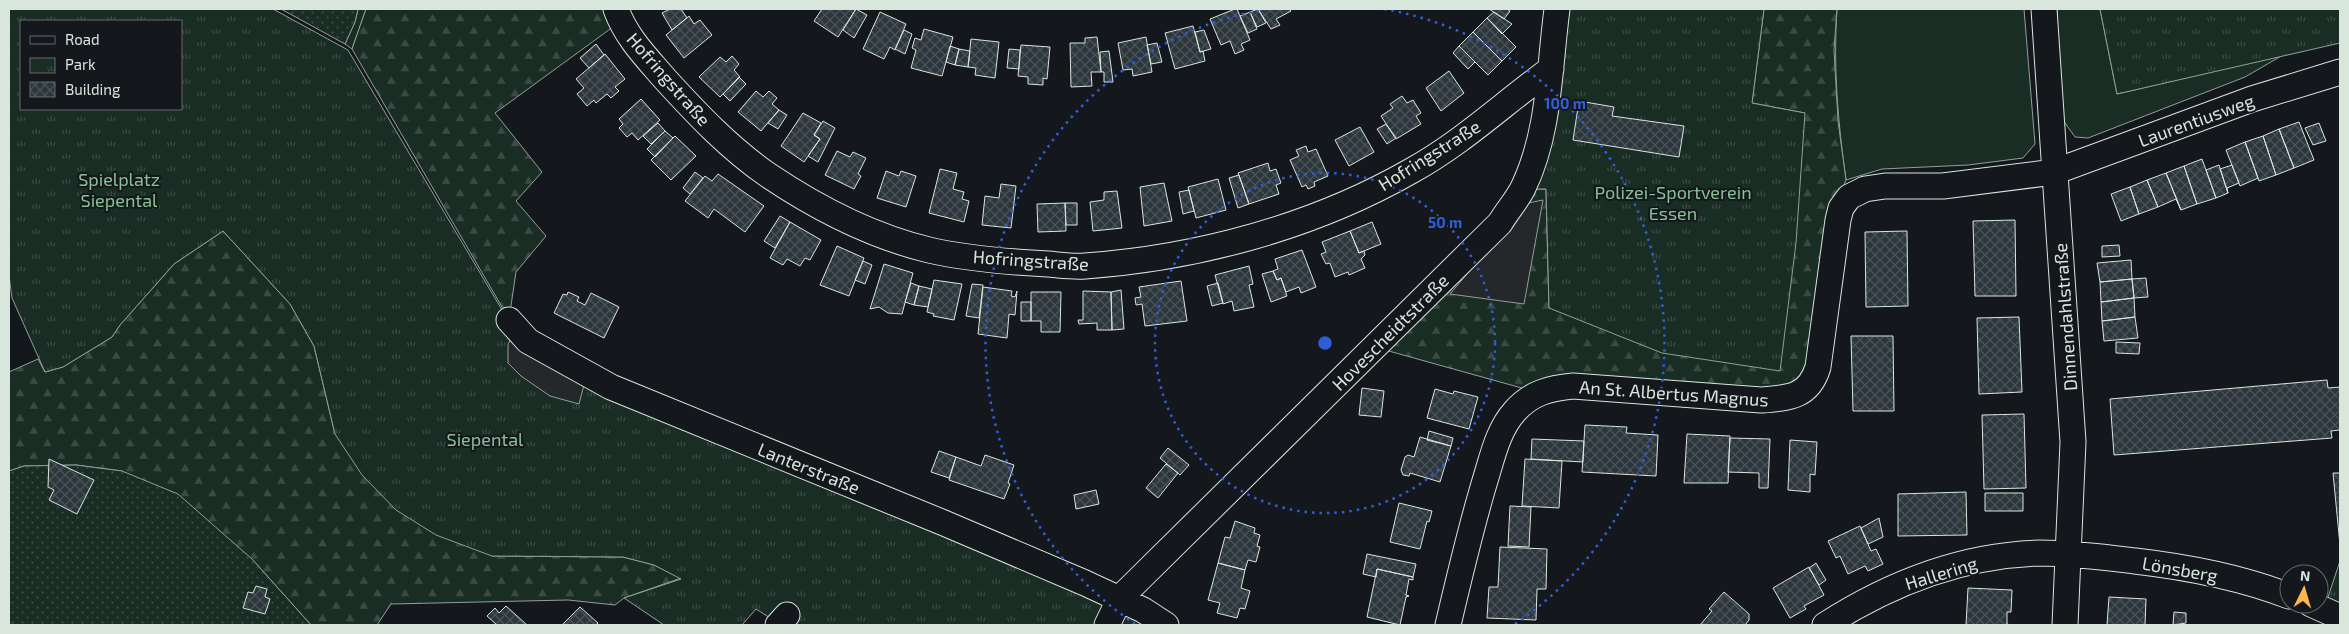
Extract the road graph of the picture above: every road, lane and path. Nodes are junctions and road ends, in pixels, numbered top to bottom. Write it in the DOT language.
graph roads {
  1 [pos="616,9"];
  2 [pos="1557,9"];
  3 [pos="2044,9"];
  4 [pos="1551,70"];
  5 [pos="2340,72"];
  6 [pos="2054,172"];
  7 [pos="509,320"];
  8 [pos="2068,555"];
  9 [pos="2279,593"];
  10 [pos="1120,598"];
  11 [pos="1107,625"];
  12 [pos="1166,625"];
  13 [pos="1448,625"];
  14 [pos="1824,625"];
  15 [pos="2065,625"];
  1 -- 4 [label="street, Hofringstraße"];
  2 -- 4 [label="street, Hovescheidtstraße"];
  3 -- 6 [label="street, Dinnendahlstraße"];
  4 -- 10 [label="street, Hovescheidtstraße"];
  5 -- 6 [label="street, Laurentiusweg"];
  6 -- 8 [label="street, Dinnendahlstraße"];
  6 -- 13 [label="street, An St. Albertus Magnus"];
  7 -- 10 [label="street, Lanterstraße"];
  8 -- 9 [label="street, Lönsberg"];
  8 -- 14 [label="street, Hallering"];
  8 -- 15 [label="street, Dinnendahlstraße"];
  10 -- 11 [label="street, Hovescheidtstraße"];
  10 -- 12 [label="street, Lanterstraße"];
}
